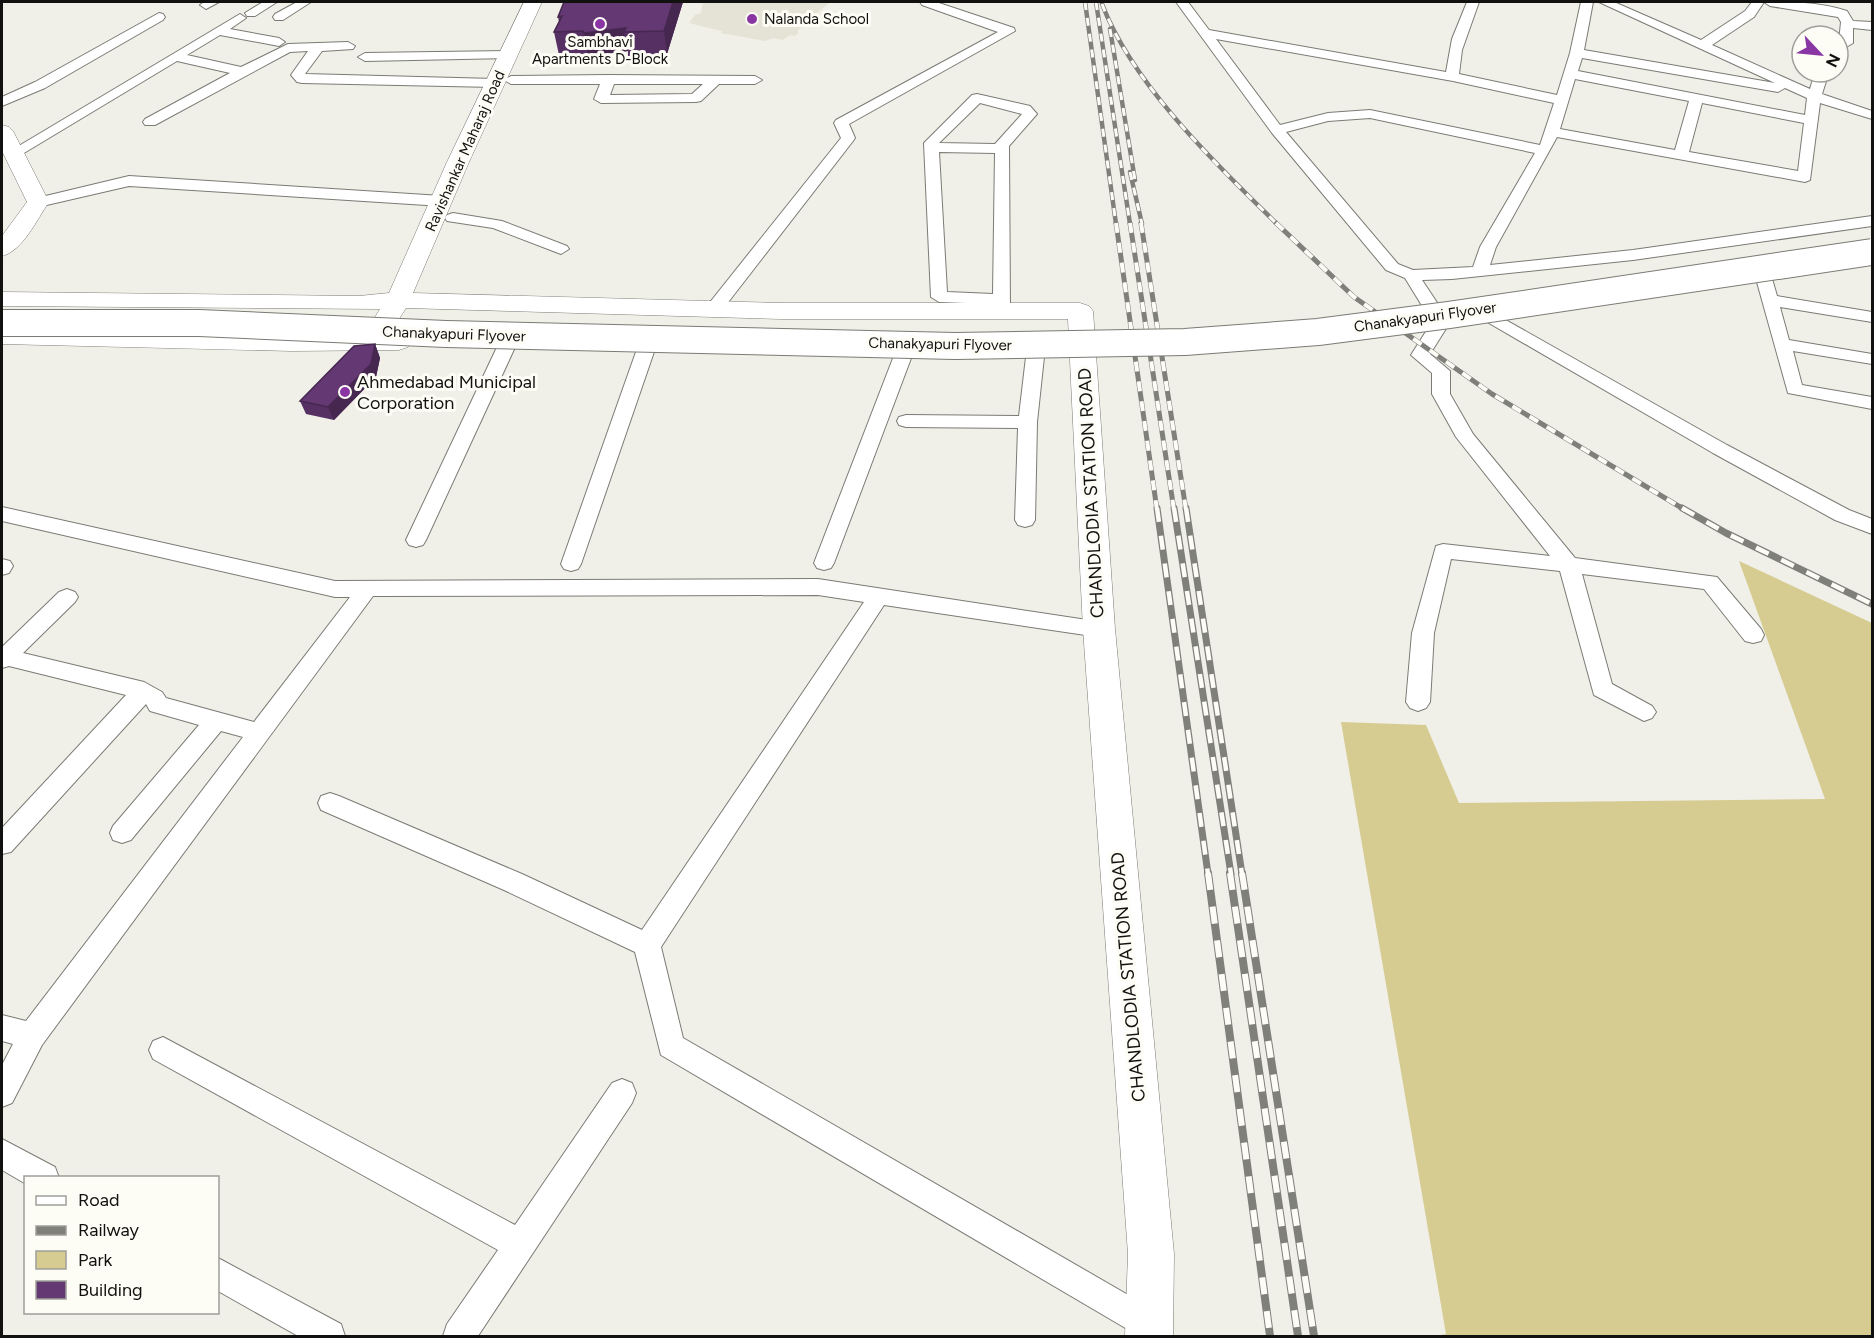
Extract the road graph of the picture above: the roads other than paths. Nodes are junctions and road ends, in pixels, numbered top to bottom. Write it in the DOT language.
graph roads {
  1 [pos="271,2"];
  2 [pos="305,2"];
  3 [pos="533,2"];
  4 [pos="546,2"];
  5 [pos="926,2"];
  6 [pos="1182,2"];
  7 [pos="1473,2"];
  8 [pos="1587,2"];
  9 [pos="1605,2"];
  10 [pos="1758,2"];
  11 [pos="1770,2"];
  12 [pos="159,17"];
  13 [pos="279,17"];
  14 [pos="1871,23"];
  15 [pos="1849,24"];
  16 [pos="219,31"];
  17 [pos="1205,33"];
  18 [pos="279,42"];
  19 [pos="1703,45"];
  20 [pos="348,46"];
  21 [pos="318,47"];
  22 [pos="1577,53"];
  23 [pos="508,55"];
  24 [pos="175,57"];
  25 [pos="365,57"];
  26 [pos="242,71"];
  27 [pos="1570,74"];
  28 [pos="1453,77"];
  29 [pos="609,80"];
  30 [pos="715,80"];
  31 [pos="756,80"];
  32 [pos="503,82"];
  33 [pos="1818,84"];
  34 [pos="1798,88"];
  35 [pos="1814,96"];
  36 [pos="1697,98"];
  37 [pos="601,99"];
  38 [pos="1561,100"];
  39 [pos="2,102"];
  40 [pos="1872,116"];
  41 [pos="595,117"];
  42 [pos="1811,120"];
  43 [pos="150,122"];
  44 [pos="1277,130"];
  45 [pos="1551,132"];
  46 [pos="7,147"];
  47 [pos="932,147"];
  48 [pos="1002,148"];
  49 [pos="1544,150"];
  50 [pos="1680,155"];
  51 [pos="38,202"];
  52 [pos="448,209"];
  53 [pos="1872,221"];
  54 [pos="1872,236"];
  55 [pos="2,249"];
  56 [pos="561,249"];
  57 [pos="1872,252"];
  58 [pos="1872,259"];
  59 [pos="1480,271"];
  60 [pos="1411,275"];
  61 [pos="1763,275"];
  62 [pos="2,299"];
  63 [pos="1770,300"];
  64 [pos="406,301"];
  65 [pos="1001,305"];
  66 [pos="2,310"];
  67 [pos="713,310"];
  68 [pos="1488,315"];
  69 [pos="1872,316"];
  70 [pos="1441,322"];
  71 [pos="2,323"];
  72 [pos="2,336"];
  73 [pos="420,342"];
  74 [pos="350,343"];
  75 [pos="1782,344"];
  76 [pos="507,345"];
  77 [pos="646,350"];
  78 [pos="904,353"];
  79 [pos="1035,357"];
  80 [pos="1083,358"];
  81 [pos="1872,359"];
  82 [pos="1872,403"];
  83 [pos="906,421"];
  84 [pos="1028,422"];
  85 [pos="2,514"];
  86 [pos="1025,520"];
  87 [pos="1872,527"];
  88 [pos="416,540"];
  89 [pos="824,563"];
  90 [pos="571,564"];
  91 [pos="1569,566"];
  92 [pos="367,589"];
  93 [pos="879,596"];
  94 [pos="67,597"];
  95 [pos="1099,629"];
  96 [pos="1753,635"];
  97 [pos="3,659"];
  98 [pos="144,692"];
  99 [pos="1418,702"];
  100 [pos="1644,712"];
  101 [pos="216,721"];
  102 [pos="259,732"];
  103 [pos="330,803"];
  104 [pos="122,832"];
  105 [pos="2,844"];
  106 [pos="647,945"];
  107 [pos="2,1028"];
  108 [pos="32,1035"];
  109 [pos="163,1050"];
  110 [pos="2,1093"];
  111 [pos="622,1093"];
  112 [pos="2,1154"];
  113 [pos="40,1176"];
  114 [pos="520,1245"];
  115 [pos="219,1275"];
  116 [pos="1149,1331"];
  117 [pos="329,1336"];
  118 [pos="459,1336"];
  1 -- 16 [label="street"];
  2 -- 13 [label="street"];
  3 -- 23 [label="main road, Ravishankar Maharaj Road"];
  4 -- 32 [label="main road, Ravishankar Maharaj Road"];
  5 -- 67 [label="street"];
  6 -- 17 [label="street"];
  7 -- 28 [label="street"];
  8 -- 22 [label="street"];
  9 -- 19 [label="street"];
  10 -- 19 [label="street"];
  11 -- 15 [label="street"];
  12 -- 39 [label="street"];
  14 -- 15 [label="street"];
  16 -- 18 [label="street"];
  16 -- 24 [label="street"];
  17 -- 28 [label="street"];
  17 -- 44 [label="street"];
  19 -- 34 [label="street"];
  20 -- 21 [label="street"];
  21 -- 26 [label="street"];
  21 -- 32 [label="street"];
  22 -- 27 [label="street"];
  22 -- 34 [label="street"];
  23 -- 25 [label="street"];
  23 -- 32 [label="main road, Ravishankar Maharaj Road"];
  24 -- 26 [label="street"];
  24 -- 46 [label="street"];
  26 -- 43 [label="street"];
  27 -- 36 [label="street"];
  27 -- 38 [label="street"];
  28 -- 38 [label="street"];
  29 -- 30 [label="street"];
  29 -- 32 [label="street"];
  29 -- 37 [label="street"];
  30 -- 31 [label="street"];
  30 -- 37 [label="street"];
  32 -- 52 [label="main road, Ravishankar Maharaj Road"];
  33 -- 35 [label="street"];
  34 -- 35 [label="street"];
  35 -- 40 [label="street"];
  35 -- 42 [label="street"];
  36 -- 42 [label="street"];
  36 -- 50 [label="street"];
  37 -- 41 [label="street"];
  38 -- 45 [label="street"];
  42 -- 50 [label="street"];
  44 -- 49 [label="street"];
  44 -- 60 [label="street"];
  45 -- 49 [label="street"];
  45 -- 50 [label="street"];
  46 -- 51 [label="main road"];
  47 -- 48 [label="street"];
  47 -- 48 [label="street"];
  47 -- 65 [label="street"];
  48 -- 65 [label="street"];
  49 -- 59 [label="street"];
  51 -- 52 [label="street"];
  51 -- 55 [label="main road"];
  52 -- 56 [label="street"];
  52 -- 64 [label="main road, Ravishankar Maharaj Road"];
  53 -- 59 [label="street"];
  54 -- 66 [label="main road, Chanakyapuri Flyover"];
  57 -- 71 [label="main road, Chanakyapuri Flyover, bridge"];
  58 -- 61 [label="street"];
  59 -- 60 [label="street"];
  60 -- 70 [label="street"];
  61 -- 63 [label="street"];
  61 -- 68 [label="street"];
  62 -- 64 [label="main road"];
  63 -- 69 [label="street"];
  63 -- 75 [label="street"];
  64 -- 67 [label="main road"];
  64 -- 73 [label="main road"];
  64 -- 74 [label="main road"];
  65 -- 67 [label="main road"];
  65 -- 80 [label="main road"];
  68 -- 70 [label="street"];
  68 -- 87 [label="street"];
  70 -- 91 [label="street"];
  72 -- 74 [label="main road, CHANDLODIA STATION ROAD"];
  73 -- 74 [label="main road, CHANDLODIA STATION ROAD"];
  73 -- 76 [label="main road, CHANDLODIA STATION ROAD"];
  75 -- 81 [label="street"];
  75 -- 82 [label="street"];
  76 -- 77 [label="main road, CHANDLODIA STATION ROAD"];
  76 -- 88 [label="street"];
  77 -- 78 [label="main road, CHANDLODIA STATION ROAD"];
  77 -- 90 [label="street"];
  78 -- 79 [label="main road, CHANDLODIA STATION ROAD"];
  78 -- 89 [label="street"];
  79 -- 80 [label="main road, CHANDLODIA STATION ROAD"];
  79 -- 84 [label="street"];
  80 -- 95 [label="main road, CHANDLODIA STATION ROAD"];
  83 -- 84 [label="street"];
  84 -- 86 [label="street"];
  85 -- 92 [label="street"];
  91 -- 96 [label="street"];
  91 -- 99 [label="street"];
  91 -- 100 [label="street"];
  92 -- 93 [label="street"];
  92 -- 102 [label="street"];
  93 -- 95 [label="street"];
  93 -- 106 [label="street"];
  94 -- 97 [label="street"];
  95 -- 116 [label="main road, CHANDLODIA STATION ROAD"];
  97 -- 98 [label="street"];
  98 -- 101 [label="street"];
  98 -- 105 [label="street"];
  101 -- 102 [label="street"];
  101 -- 104 [label="street"];
  102 -- 108 [label="street"];
  103 -- 106 [label="street"];
  106 -- 116 [label="street"];
  107 -- 108 [label="street"];
  108 -- 110 [label="street"];
  109 -- 114 [label="street"];
  111 -- 114 [label="street"];
  112 -- 113 [label="street"];
  114 -- 118 [label="street"];
  115 -- 117 [label="street"];
}
